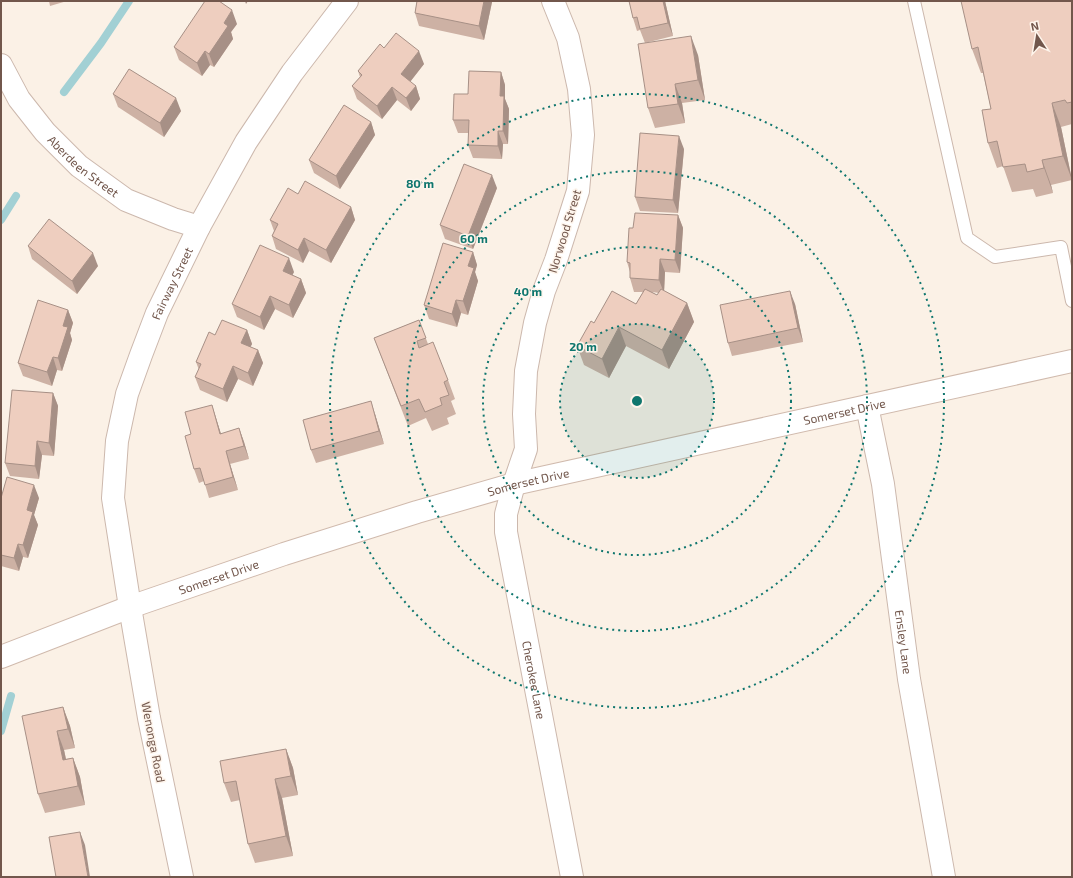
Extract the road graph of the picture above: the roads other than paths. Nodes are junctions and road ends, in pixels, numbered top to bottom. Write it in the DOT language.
graph roads {
  1 [pos="347,1"];
  2 [pos="553,1"];
  3 [pos="914,1"];
  4 [pos="1,65"];
  5 [pos="199,227"];
  6 [pos="1067,246"];
  7 [pos="1072,301"];
  8 [pos="1072,362"];
  9 [pos="867,406"];
  10 [pos="514,484"];
  11 [pos="130,607"];
  12 [pos="1,657"];
  13 [pos="182,877"];
  14 [pos="572,877"];
  15 [pos="944,877"];
  1 -- 5 [label="street, Fairway Street"];
  2 -- 10 [label="street, Norwood Street"];
  3 -- 6 [label="lane"];
  4 -- 5 [label="street, Aberdeen Street"];
  5 -- 11 [label="street, Fairway Street"];
  6 -- 7 [label="lane"];
  8 -- 9 [label="street, Somerset Drive"];
  9 -- 10 [label="street, Somerset Drive"];
  9 -- 15 [label="street, Ensley Lane"];
  10 -- 11 [label="street, Somerset Drive"];
  10 -- 14 [label="street, Cherokee Lane"];
  11 -- 12 [label="street, Somerset Drive"];
  11 -- 13 [label="street, Wenonga Road"];
}
